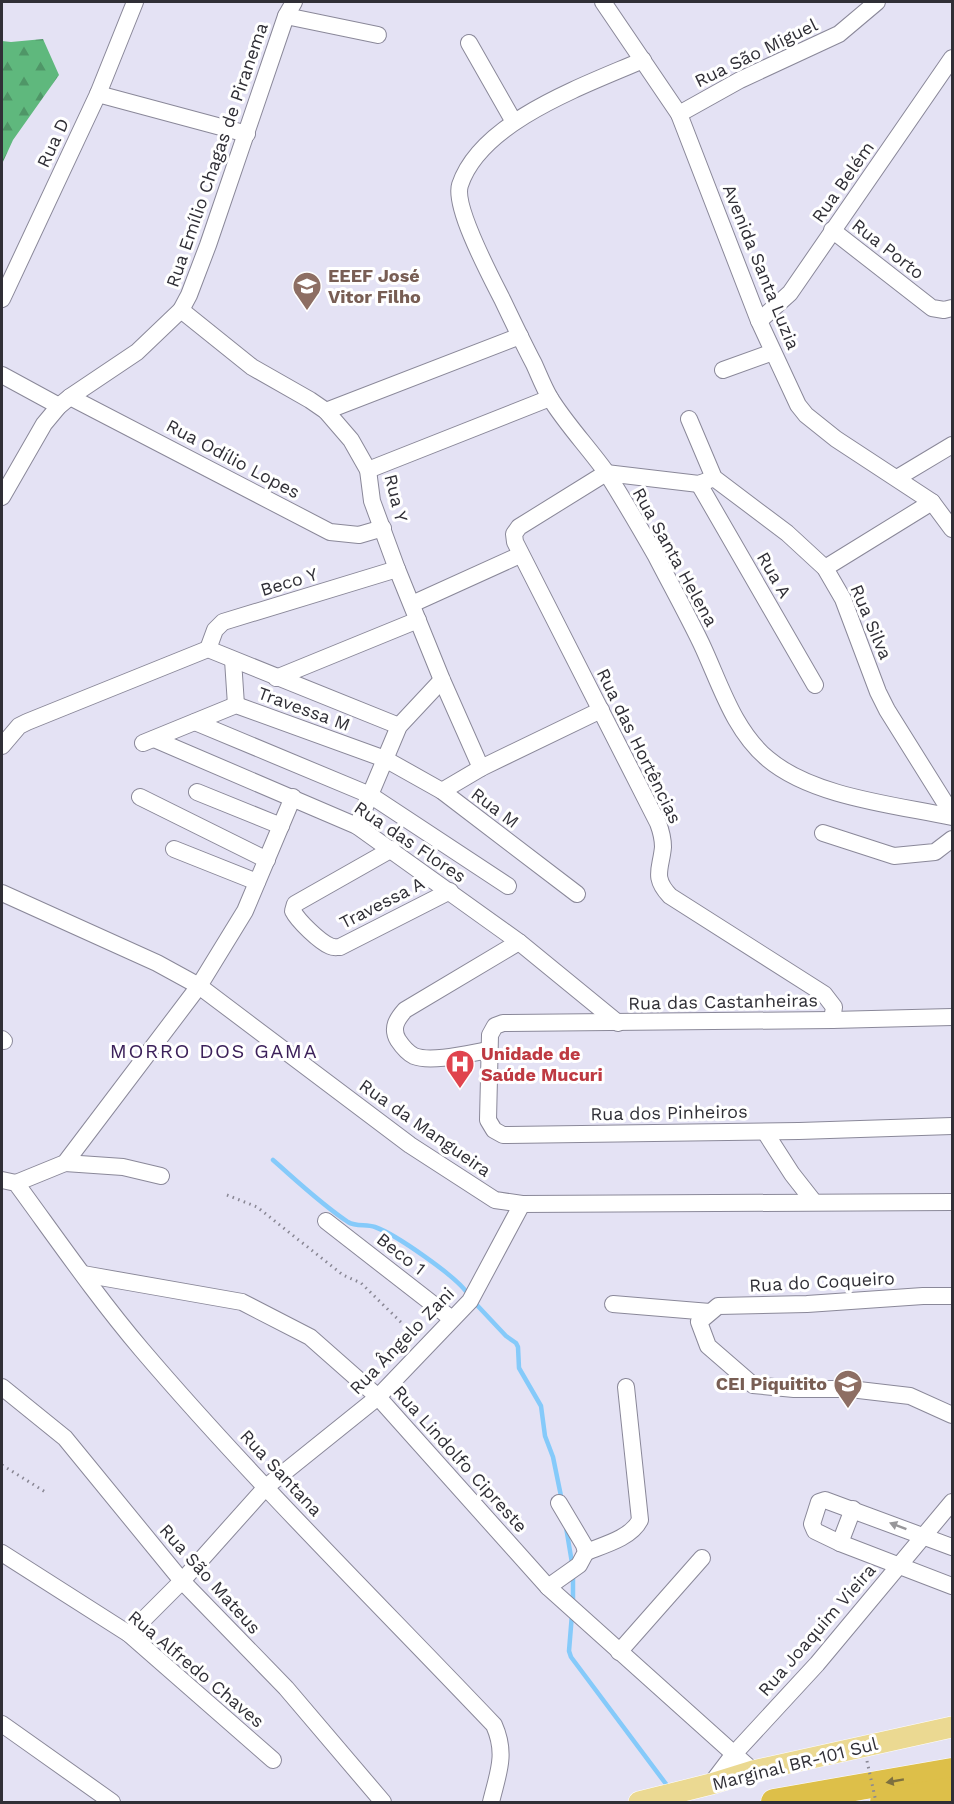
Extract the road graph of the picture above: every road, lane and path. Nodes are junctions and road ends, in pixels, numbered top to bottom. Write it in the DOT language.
graph roads {
  1 [pos="135,2"];
  2 [pos="603,2"];
  3 [pos="877,2"];
  4 [pos="290,9"];
  5 [pos="378,35"];
  6 [pos="469,43"];
  7 [pos="952,58"];
  8 [pos="643,60"];
  9 [pos="98,94"];
  10 [pos="679,114"];
  11 [pos="514,122"];
  12 [pos="247,134"];
  13 [pos="832,231"];
  14 [pos="2,299"];
  15 [pos="952,308"];
  16 [pos="181,310"];
  17 [pos="759,321"];
  18 [pos="520,336"];
  19 [pos="773,352"];
  20 [pos="723,370"];
  21 [pos="2,375"];
  22 [pos="550,398"];
  23 [pos="64,401"];
  24 [pos="326,411"];
  25 [pos="689,419"];
  26 [pos="952,445"];
  27 [pos="368,470"];
  28 [pos="606,473"];
  29 [pos="897,478"];
  30 [pos="707,482"];
  31 [pos="2,497"];
  32 [pos="932,502"];
  33 [pos="383,528"];
  34 [pos="952,529"];
  35 [pos="520,555"];
  36 [pos="825,568"];
  37 [pos="397,569"];
  38 [pos="415,612"];
  39 [pos="208,649"];
  40 [pos="233,660"];
  41 [pos="276,678"];
  42 [pos="442,680"];
  43 [pos="815,685"];
  44 [pos="236,705"];
  45 [pos="601,710"];
  46 [pos="195,722"];
  47 [pos="399,726"];
  48 [pos="148,741"];
  49 [pos="2,746"];
  50 [pos="385,759"];
  51 [pos="481,768"];
  52 [pos="442,791"];
  53 [pos="197,792"];
  54 [pos="370,795"];
  55 [pos="140,797"];
  56 [pos="293,797"];
  57 [pos="952,815"];
  58 [pos="281,826"];
  59 [pos="357,826"];
  60 [pos="823,833"];
  61 [pos="952,839"];
  62 [pos="174,849"];
  63 [pos="392,849"];
  64 [pos="267,860"];
  65 [pos="257,882"];
  66 [pos="508,886"];
  67 [pos="450,891"];
  68 [pos="2,893"];
  69 [pos="577,894"];
  70 [pos="519,942"];
  71 [pos="199,986"];
  72 [pos="952,1017"];
  73 [pos="832,1020"];
  74 [pos="618,1023"];
  75 [pos="495,1026"];
  76 [pos="489,1050"];
  77 [pos="952,1126"];
  78 [pos="765,1132"];
  79 [pos="65,1163"];
  80 [pos="161,1176"];
  81 [pos="9,1181"];
  82 [pos="227,1195"];
  83 [pos="814,1202"];
  84 [pos="952,1202"];
  85 [pos="522,1204"];
  86 [pos="326,1221"];
  87 [pos="83,1274"];
  88 [pos="952,1296"];
  89 [pos="613,1304"];
  90 [pos="705,1317"];
  91 [pos="452,1319"];
  92 [pos="426,1347"];
  93 [pos="2,1387"];
  94 [pos="626,1387"];
  95 [pos="378,1396"];
  96 [pos="952,1415"];
  97 [pos="2,1465"];
  98 [pos="266,1486"];
  99 [pos="47,1493"];
  100 [pos="952,1502"];
  101 [pos="559,1503"];
  102 [pos="853,1509"];
  103 [pos="924,1536"];
  104 [pos="840,1543"];
  105 [pos="952,1547"];
  106 [pos="586,1552"];
  107 [pos="2,1553"];
  108 [pos="702,1558"];
  109 [pos="900,1565"];
  110 [pos="182,1581"];
  111 [pos="952,1586"];
  112 [pos="548,1587"];
  113 [pos="129,1634"];
  114 [pos="620,1652"];
  115 [pos="2,1724"];
  116 [pos="952,1727"];
  117 [pos="733,1755"];
  118 [pos="273,1760"];
  119 [pos="867,1761"];
  120 [pos="753,1771"];
  121 [pos="952,1771"];
  122 [pos="711,1784"];
  123 [pos="952,1790"];
  124 [pos="112,1803"];
  125 [pos="383,1803"];
  126 [pos="491,1803"];
  127 [pos="639,1803"];
  128 [pos="774,1803"];
  129 [pos="876,1803"];
  130 [pos="883,1803"];
  1 -- 9 [label="street, Rua D"];
  2 -- 8 [label="street, Avenida Santa Luzia"];
  3 -- 10 [label="street, Rua São Miguel"];
  4 -- 5 [label="street"];
  4 -- 12 [label="street, Rua Emílio Chagas de Piranema"];
  6 -- 11 [label="street"];
  7 -- 13 [label="street, Rua Belém"];
  8 -- 10 [label="street, Avenida Santa Luzia"];
  8 -- 11 [label="street"];
  9 -- 12 [label="street"];
  9 -- 14 [label="street, Rua D"];
  10 -- 17 [label="street, Avenida Santa Luzia"];
  11 -- 18 [label="street, Rua Santa Helena"];
  12 -- 16 [label="street, Rua Emílio Chagas de Piranema"];
  13 -- 15 [label="street, Rua Porto"];
  13 -- 17 [label="street, Rua Belém"];
  16 -- 23 [label="street, Rua Emílio Chagas de Piranema"];
  16 -- 24 [label="street, Rua Y"];
  17 -- 19 [label="street, Avenida Santa Luzia"];
  18 -- 22 [label="street, Rua Santa Helena"];
  18 -- 24 [label="street"];
  19 -- 20 [label="street"];
  19 -- 29 [label="street, Avenida Santa Luzia"];
  21 -- 23 [label="street, Rua Odílio Lopes"];
  22 -- 27 [label="street"];
  22 -- 28 [label="street, Rua Santa Helena"];
  23 -- 31 [label="street, Rua Emílio Chagas de Piranema"];
  23 -- 33 [label="street, Rua Odílio Lopes"];
  24 -- 27 [label="street, Rua Y"];
  25 -- 30 [label="street"];
  26 -- 29 [label="street"];
  27 -- 33 [label="street, Rua Y"];
  28 -- 30 [label="street"];
  28 -- 35 [label="street"];
  28 -- 57 [label="street, Rua Santa Helena"];
  29 -- 32 [label="street, Avenida Santa Luzia"];
  30 -- 36 [label="street, Rua Silva"];
  30 -- 43 [label="street, Rua A"];
  32 -- 34 [label="street, Avenida Santa Luzia"];
  32 -- 36 [label="street"];
  33 -- 37 [label="street, Rua Y"];
  35 -- 38 [label="street"];
  35 -- 45 [label="street, Rua das Hortências"];
  36 -- 57 [label="street, Rua Silva"];
  37 -- 38 [label="street, Rua Y"];
  37 -- 39 [label="street, Beco Y"];
  38 -- 41 [label="street"];
  38 -- 42 [label="street, Rua Y"];
  39 -- 40 [label="street"];
  39 -- 49 [label="street"];
  40 -- 41 [label="street"];
  40 -- 44 [label="street"];
  41 -- 47 [label="street"];
  42 -- 47 [label="street"];
  42 -- 51 [label="street, Rua Y"];
  44 -- 46 [label="street, Travessa M"];
  44 -- 50 [label="street, Travessa M"];
  45 -- 51 [label="street"];
  45 -- 73 [label="street, Rua das Hortências"];
  46 -- 48 [label="street, Travessa M"];
  46 -- 54 [label="street"];
  47 -- 50 [label="street"];
  48 -- 56 [label="street, Rua das Flores"];
  50 -- 52 [label="street, Rua M"];
  50 -- 54 [label="street"];
  51 -- 52 [label="street"];
  52 -- 69 [label="street, Rua M"];
  53 -- 58 [label="street"];
  54 -- 59 [label="street"];
  54 -- 66 [label="street"];
  55 -- 64 [label="street"];
  56 -- 58 [label="street"];
  56 -- 59 [label="street, Rua das Flores"];
  58 -- 64 [label="street"];
  59 -- 63 [label="street, Rua das Flores"];
  60 -- 61 [label="street"];
  62 -- 65 [label="street"];
  63 -- 67 [label="street, Rua das Flores"];
  63 -- 67 [label="street, Travessa A"];
  64 -- 65 [label="street"];
  65 -- 71 [label="street"];
  67 -- 70 [label="street, Rua das Flores"];
  68 -- 71 [label="street, Rua da Mangueira"];
  70 -- 74 [label="street, Rua das Flores"];
  70 -- 76 [label="street"];
  71 -- 79 [label="street"];
  71 -- 85 [label="street, Rua da Mangueira"];
  72 -- 73 [label="street, Rua das Castanheiras"];
  73 -- 74 [label="street, Rua das Castanheiras"];
  74 -- 75 [label="street, Rua das Castanheiras"];
  75 -- 76 [label="street, Rua dos Pinheiros"];
  76 -- 78 [label="street, Rua dos Pinheiros"];
  77 -- 78 [label="street, Rua dos Pinheiros"];
  78 -- 83 [label="street"];
  79 -- 80 [label="street"];
  79 -- 81 [label="street"];
  81 -- 87 [label="street, Rua Santana"];
  82 -- 92 [label="path"];
  83 -- 84 [label="street, Rua da Mangueira"];
  83 -- 85 [label="street, Rua da Mangueira"];
  85 -- 91 [label="street, Rua Ângelo Zani"];
  86 -- 91 [label="street, Beco 1"];
  87 -- 95 [label="street, Rua Lindolfo Cipreste"];
  87 -- 98 [label="street, Rua Santana"];
  88 -- 90 [label="street, Rua do Coqueiro"];
  89 -- 90 [label="street, Rua do Coqueiro"];
  90 -- 96 [label="street"];
  91 -- 92 [label="street, Rua Ângelo Zani"];
  92 -- 95 [label="street, Rua Ângelo Zani"];
  93 -- 110 [label="street, Rua São Mateus"];
  94 -- 106 [label="street"];
  95 -- 98 [label="street, Rua Ângelo Zani"];
  95 -- 112 [label="street, Rua Lindolfo Cipreste"];
  97 -- 99 [label="path"];
  98 -- 110 [label="street, Rua Ângelo Zani"];
  98 -- 126 [label="street, Rua Santana"];
  100 -- 103 [label="street, Rua Joaquim Vieira"];
  101 -- 106 [label="street"];
  103 -- 102 [label="street, one-way"];
  102 -- 104 [label="street"];
  102 -- 104 [label="street"];
  103 -- 105 [label="street"];
  103 -- 109 [label="street, Rua Joaquim Vieira"];
  104 -- 109 [label="street"];
  106 -- 112 [label="street"];
  107 -- 113 [label="street, Rua Alfredo Chaves"];
  108 -- 114 [label="street"];
  109 -- 111 [label="street"];
  109 -- 117 [label="street, Rua Joaquim Vieira"];
  110 -- 113 [label="street, Rua Ângelo Zani"];
  110 -- 125 [label="street, Rua São Mateus"];
  112 -- 114 [label="street, Rua Lindolfo Cipreste"];
  113 -- 118 [label="street, Rua Alfredo Chaves"];
  114 -- 117 [label="street, Rua Lindolfo Cipreste"];
  115 -- 124 [label="street"];
  116 -- 120 [label="main road, Marginal BR-101 Sul"];
  117 -- 120 [label="street, Rua Lindolfo Cipreste"];
  117 -- 122 [label="street, Rua Joaquim Vieira"];
  119 -- 129 [label="path, bridge"];
  120 -- 122 [label="main road, Marginal BR-101 Sul"];
  121 -- 128 [label="highway, one-way"];
  122 -- 127 [label="main road, Marginal BR-101 Sul"];
  123 -- 130 [label="highway"];
}
